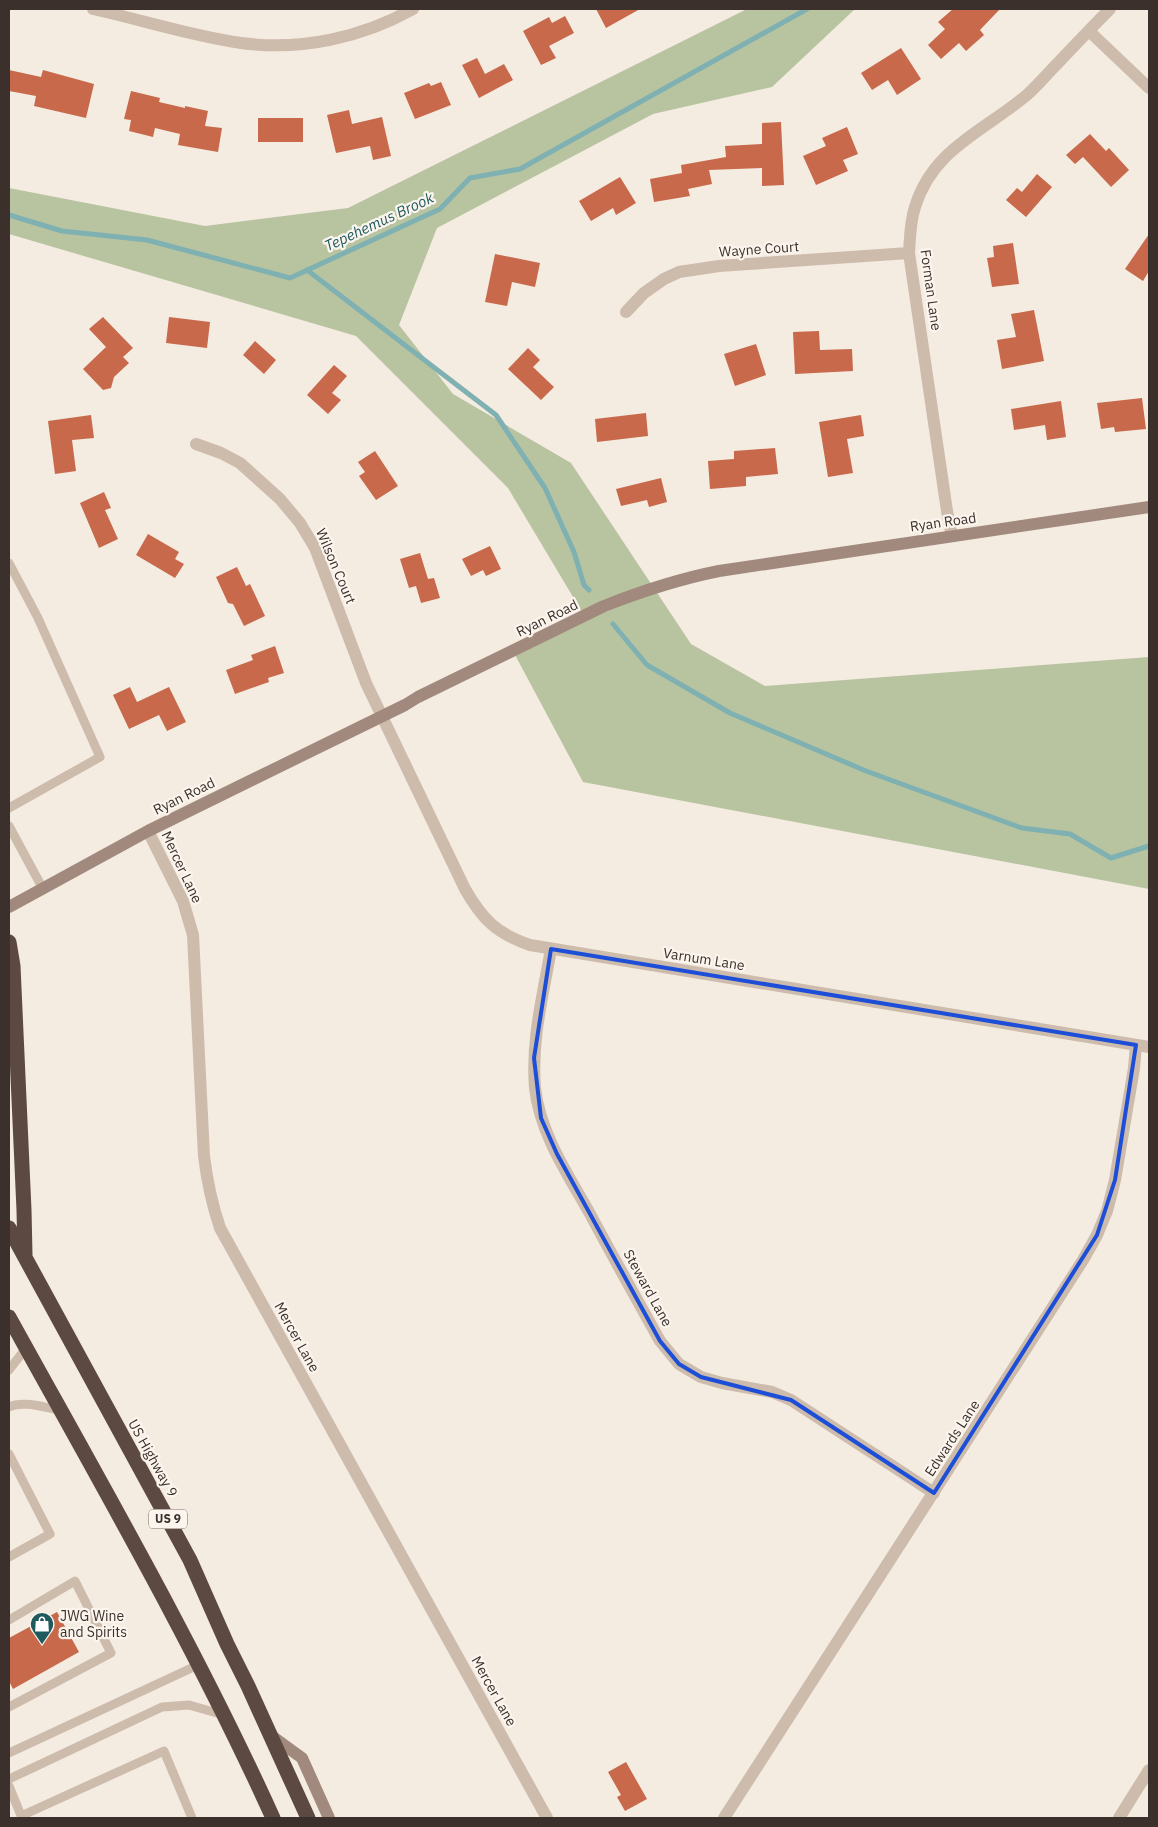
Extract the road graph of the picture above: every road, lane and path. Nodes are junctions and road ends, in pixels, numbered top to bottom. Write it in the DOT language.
graph roads {
  1 [pos="93,9"];
  2 [pos="413,9"];
  3 [pos="1110,9"];
  4 [pos="110,11"];
  5 [pos="1089,31"];
  6 [pos="1149,88"];
  7 [pos="908,253"];
  8 [pos="626,312"];
  9 [pos="196,444"];
  10 [pos="1149,508"];
  11 [pos="952,536"];
  12 [pos="9,563"];
  13 [pos="382,717"];
  14 [pos="9,808"];
  15 [pos="9,826"];
  16 [pos="148,831"];
  17 [pos="42,889"];
  18 [pos="9,907"];
  19 [pos="9,942"];
  20 [pos="551,949"];
  21 [pos="1136,1045"];
  22 [pos="1149,1048"];
  23 [pos="9,1228"];
  24 [pos="25,1257"];
  25 [pos="9,1317"];
  26 [pos="26,1348"];
  27 [pos="9,1370"];
  28 [pos="9,1407"];
  29 [pos="60,1410"];
  30 [pos="9,1454"];
  31 [pos="934,1493"];
  32 [pos="9,1557"];
  33 [pos="9,1620"];
  34 [pos="198,1664"];
  35 [pos="9,1707"];
  36 [pos="224,1715"];
  37 [pos="269,1734"];
  38 [pos="9,1753"];
  39 [pos="1149,1770"];
  40 [pos="9,1779"];
  41 [pos="9,1786"];
  42 [pos="22,1817"];
  43 [pos="192,1818"];
  44 [pos="273,1818"];
  45 [pos="308,1818"];
  46 [pos="329,1818"];
  47 [pos="547,1818"];
  48 [pos="724,1818"];
  49 [pos="1119,1818"];
  1 -- 4 [label="street"];
  2 -- 4 [label="street"];
  3 -- 5 [label="street, Forman Lane"];
  5 -- 6 [label="street"];
  5 -- 7 [label="street, Forman Lane"];
  7 -- 8 [label="street, Wayne Court"];
  7 -- 11 [label="street, Forman Lane"];
  9 -- 13 [label="street, Wilson Court"];
  10 -- 11 [label="street, Ryan Road"];
  11 -- 13 [label="street, Ryan Road"];
  12 -- 14 [label="lane"];
  13 -- 16 [label="street, Ryan Road"];
  13 -- 20 [label="street, Varnum Lane"];
  15 -- 17 [label="lane"];
  16 -- 17 [label="street, Ryan Road"];
  16 -- 47 [label="street, Mercer Lane"];
  17 -- 18 [label="street, Ryan Road"];
  19 -- 24 [label="highway"];
  20 -- 21 [label="street, Varnum Lane"];
  20 -- 31 [label="street, Steward Lane"];
  21 -- 22 [label="street, Varnum Lane"];
  21 -- 31 [label="street, Edwards Lane"];
  23 -- 24 [label="highway, US Highway 9 / US 9"];
  24 -- 37 [label="highway, US Highway 9 / US 9"];
  25 -- 26 [label="highway"];
  26 -- 27 [label="lane"];
  26 -- 29 [label="highway"];
  28 -- 29 [label="lane"];
  29 -- 34 [label="highway"];
  30 -- 32 [label="lane"];
  31 -- 48 [label="street, Edwards Lane"];
  33 -- 35 [label="lane"];
  34 -- 36 [label="highway"];
  34 -- 38 [label="lane"];
  36 -- 40 [label="lane"];
  36 -- 44 [label="highway"];
  37 -- 45 [label="highway, US Highway 9 / US 9"];
  37 -- 46 [label="street"];
  39 -- 49 [label="street"];
  41 -- 42 [label="lane"];
  42 -- 43 [label="lane"];
}
